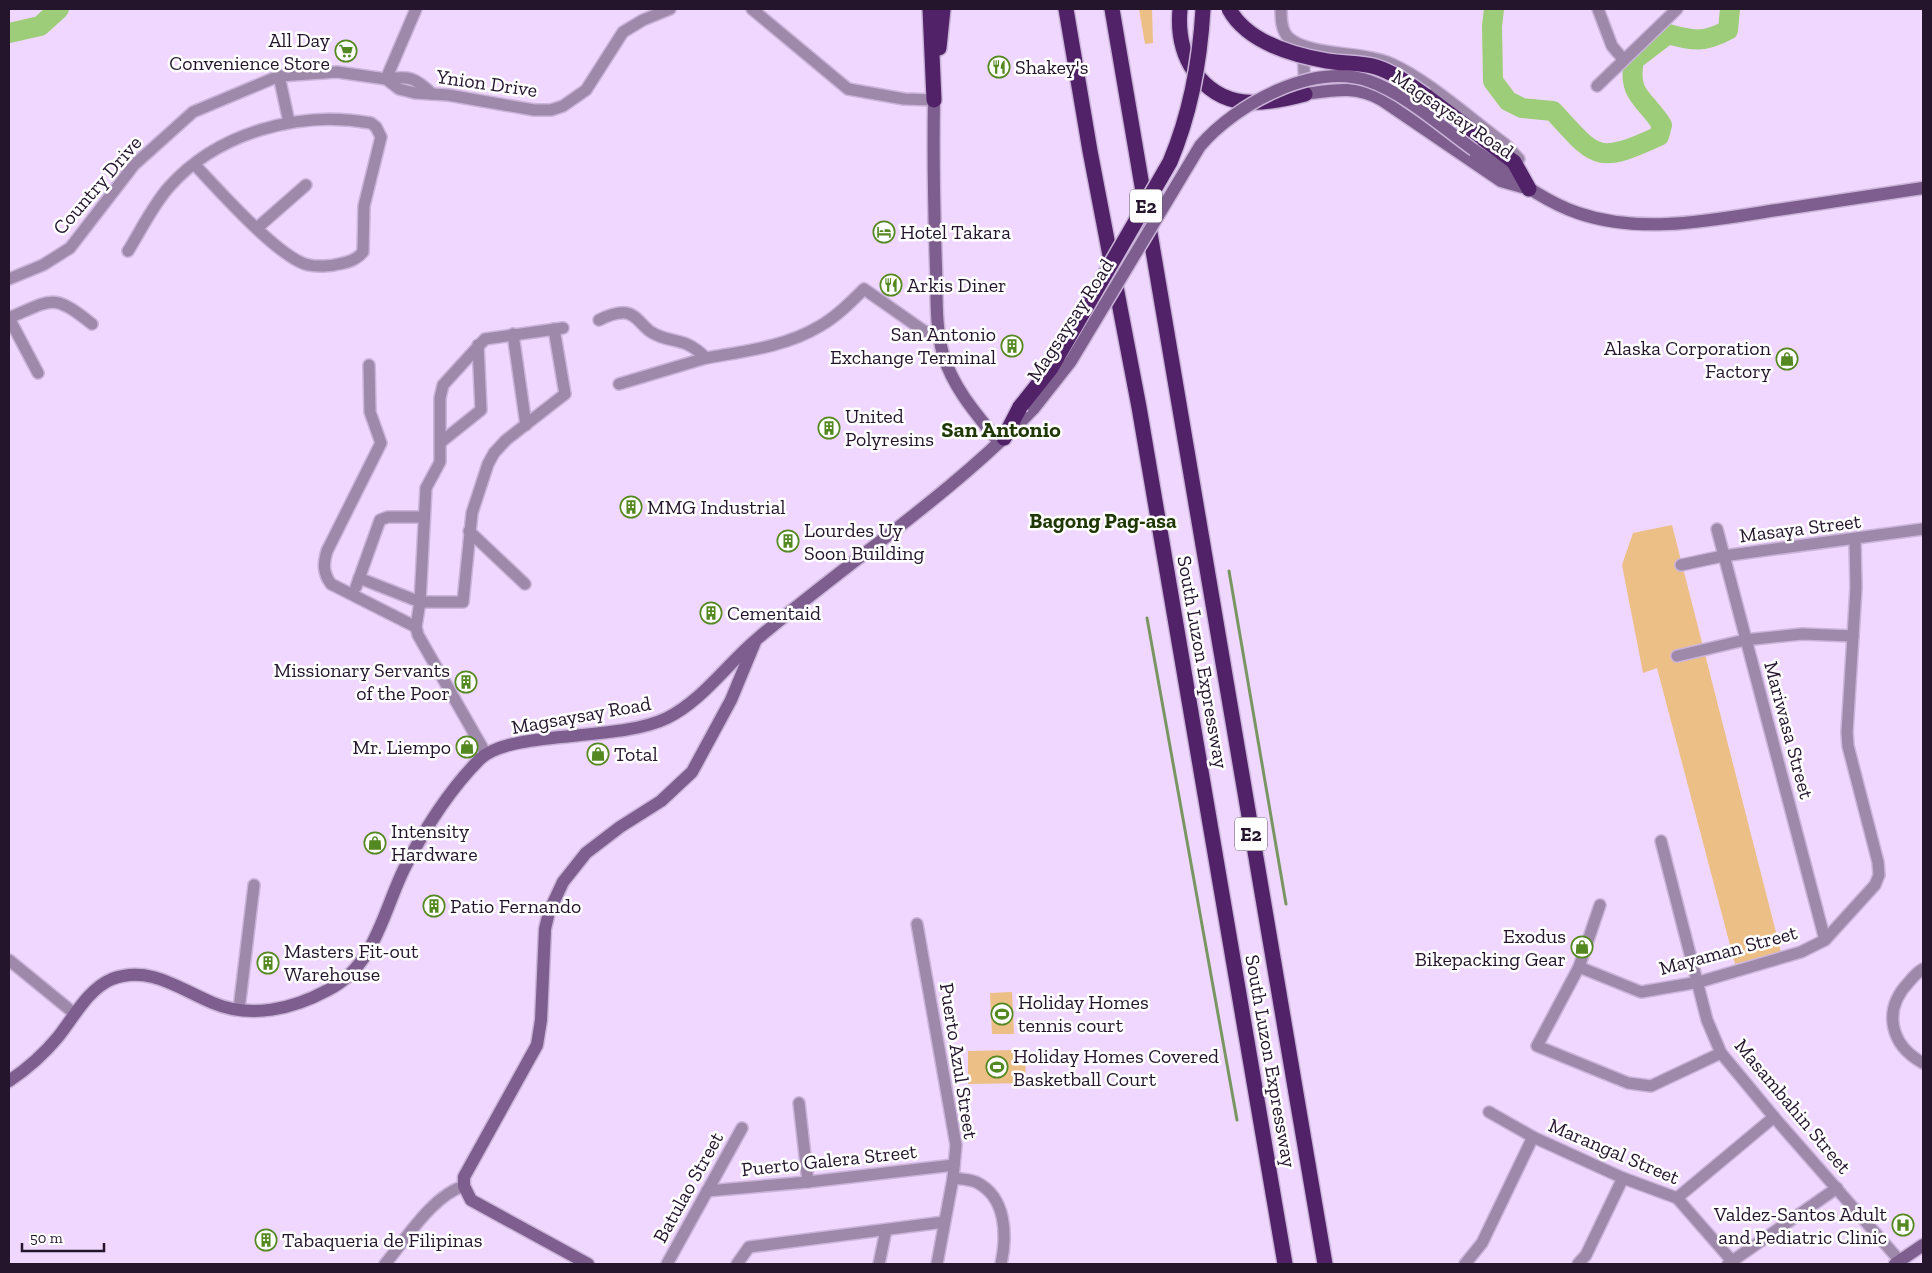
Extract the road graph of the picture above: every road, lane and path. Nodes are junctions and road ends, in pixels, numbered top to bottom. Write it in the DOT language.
graph roads {
  1 [pos="416,9"];
  2 [pos="670,9"];
  3 [pos="752,9"];
  4 [pos="930,9"];
  5 [pos="944,9"];
  6 [pos="1112,9"];
  7 [pos="1180,9"];
  8 [pos="1203,9"];
  9 [pos="1229,9"];
  10 [pos="1281,9"];
  11 [pos="1598,9"];
  12 [pos="1677,9"];
  13 [pos="1066,13"];
  14 [pos="1304,45"];
  15 [pos="1622,59"];
  16 [pos="278,76"];
  17 [pos="934,76"];
  18 [pos="386,78"];
  19 [pos="1597,86"];
  20 [pos="407,91"];
  21 [pos="432,94"];
  22 [pos="1305,94"];
  23 [pos="934,100"];
  24 [pos="288,122"];
  25 [pos="194,164"];
  26 [pos="306,185"];
  27 [pos="1923,188"];
  28 [pos="1535,193"];
  29 [pos="257,228"];
  30 [pos="128,251"];
  31 [pos="9,278"];
  32 [pos="9,318"];
  33 [pos="599,320"];
  34 [pos="92,324"];
  35 [pos="513,334"];
  36 [pos="939,334"];
  37 [pos="478,345"];
  38 [pos="706,358"];
  39 [pos="370,365"];
  40 [pos="38,373"];
  41 [pos="619,384"];
  42 [pos="1027,407"];
  43 [pos="526,425"];
  44 [pos="1002,440"];
  45 [pos="441,442"];
  46 [pos="424,516"];
  47 [pos="1717,529"];
  48 [pos="1923,529"];
  49 [pos="469,531"];
  50 [pos="1855,540"];
  51 [pos="1723,556"];
  52 [pos="1681,565"];
  53 [pos="524,584"];
  54 [pos="420,602"];
  55 [pos="416,627"];
  56 [pos="1853,636"];
  57 [pos="757,639"];
  58 [pos="1745,640"];
  59 [pos="1677,656"];
  60 [pos="486,754"];
  61 [pos="1661,840"];
  62 [pos="254,885"];
  63 [pos="1600,905"];
  64 [pos="917,924"];
  65 [pos="1825,940"];
  66 [pos="9,960"];
  67 [pos="1579,967"];
  68 [pos="1923,969"];
  69 [pos="1699,982"];
  70 [pos="238,1009"];
  71 [pos="74,1014"];
  72 [pos="1721,1053"];
  73 [pos="1923,1063"];
  74 [pos="9,1082"];
  75 [pos="799,1103"];
  76 [pos="1489,1112"];
  77 [pos="1774,1118"];
  78 [pos="742,1128"];
  79 [pos="1533,1137"];
  80 [pos="954,1165"];
  81 [pos="953,1178"];
  82 [pos="1623,1178"];
  83 [pos="808,1182"];
  84 [pos="464,1186"];
  85 [pos="1836,1188"];
  86 [pos="707,1191"];
  87 [pos="1677,1198"];
  88 [pos="944,1222"];
  89 [pos="886,1230"];
  90 [pos="1923,1245"];
  91 [pos="580,1262"];
  92 [pos="1897,1262"];
  93 [pos="1730,1263"];
  94 [pos="385,1264"];
  95 [pos="667,1264"];
  96 [pos="737,1264"];
  97 [pos="879,1264"];
  98 [pos="937,1264"];
  99 [pos="1001,1264"];
  100 [pos="1285,1264"];
  101 [pos="1325,1264"];
  102 [pos="1465,1264"];
  103 [pos="1578,1264"];
  1 -- 18 [label="street"];
  2 -- 21 [label="street, Ynion Drive"];
  3 -- 23 [label="street"];
  4 -- 17 [label="highway"];
  5 -- 17 [label="highway"];
  6 -- 101 [label="highway, South Luzon Expressway / E2"];
  7 -- 22 [label="highway"];
  8 -- 42 [label="highway, bridge"];
  9 -- 28 [label="highway, bridge"];
  10 -- 14 [label="street"];
  11 -- 15 [label="street"];
  12 -- 15 [label="street"];
  13 -- 100 [label="highway, South Luzon Expressway / E2"];
  14 -- 22 [label="street"];
  14 -- 28 [label="street"];
  15 -- 19 [label="street"];
  16 -- 18 [label="street, Country Drive"];
  16 -- 24 [label="street"];
  16 -- 31 [label="street, Country Drive"];
  17 -- 23 [label="highway"];
  18 -- 20 [label="street, Country Drive"];
  18 -- 21 [label="street"];
  20 -- 21 [label="street, Ynion Drive"];
  22 -- 28 [label="main road"];
  23 -- 36 [label="main road"];
  24 -- 25 [label="street"];
  24 -- 29 [label="street"];
  25 -- 29 [label="street"];
  25 -- 30 [label="street"];
  26 -- 29 [label="street"];
  27 -- 28 [label="main road, Magsaysay Road"];
  28 -- 42 [label="main road, Magsaysay Road, bridge"];
  32 -- 34 [label="street"];
  32 -- 40 [label="street"];
  33 -- 38 [label="street"];
  35 -- 37 [label="street"];
  35 -- 43 [label="street"];
  35 -- 43 [label="street"];
  36 -- 38 [label="street"];
  36 -- 44 [label="main road"];
  37 -- 45 [label="street"];
  37 -- 45 [label="street"];
  38 -- 41 [label="street"];
  39 -- 55 [label="street"];
  42 -- 44 [label="highway"];
  43 -- 49 [label="street"];
  44 -- 57 [label="main road, Magsaysay Road"];
  45 -- 46 [label="street"];
  46 -- 54 [label="street"];
  46 -- 54 [label="street"];
  47 -- 51 [label="street, Mariwasa Street"];
  48 -- 50 [label="street, Masaya Street"];
  49 -- 53 [label="street"];
  49 -- 54 [label="street"];
  50 -- 51 [label="street, Masaya Street"];
  50 -- 56 [label="street, Mayaman Street"];
  51 -- 52 [label="street, Masaya Street"];
  51 -- 58 [label="street, Mariwasa Street"];
  54 -- 55 [label="street"];
  55 -- 60 [label="street"];
  56 -- 58 [label="street"];
  56 -- 65 [label="street, Mayaman Street"];
  57 -- 60 [label="main road, Magsaysay Road"];
  57 -- 84 [label="main road"];
  58 -- 59 [label="street"];
  58 -- 65 [label="street, Mariwasa Street"];
  60 -- 70 [label="main road"];
  61 -- 69 [label="street, Masambahin Street"];
  62 -- 70 [label="street"];
  63 -- 67 [label="street"];
  64 -- 80 [label="street, Puerto Azul Street"];
  65 -- 69 [label="street, Mayaman Street"];
  66 -- 71 [label="street"];
  67 -- 69 [label="street, Mayaman Street"];
  67 -- 72 [label="street"];
  68 -- 73 [label="street"];
  69 -- 72 [label="street, Masambahin Street"];
  70 -- 71 [label="main road"];
  71 -- 74 [label="main road"];
  72 -- 77 [label="street, Masambahin Street"];
  75 -- 83 [label="street"];
  76 -- 79 [label="street, Marangal Street"];
  77 -- 85 [label="street, Masambahin Street"];
  77 -- 87 [label="street"];
  78 -- 86 [label="street, Batulao Street"];
  79 -- 82 [label="street, Marangal Street"];
  79 -- 102 [label="street"];
  80 -- 81 [label="street, Puerto Azul Street"];
  80 -- 83 [label="street, Puerto Galera Street"];
  81 -- 88 [label="street, Puerto Azul Street"];
  81 -- 99 [label="street"];
  82 -- 87 [label="street, Marangal Street"];
  82 -- 103 [label="street"];
  83 -- 86 [label="street, Puerto Galera Street"];
  84 -- 91 [label="main road"];
  84 -- 94 [label="street"];
  85 -- 92 [label="street, Masambahin Street"];
  85 -- 93 [label="street"];
  86 -- 95 [label="street, Batulao Street"];
  87 -- 93 [label="street, Marangal Street"];
  88 -- 89 [label="street"];
  88 -- 98 [label="street, Puerto Azul Street"];
  89 -- 96 [label="street"];
  89 -- 97 [label="street"];
  90 -- 92 [label="main road"];
}
